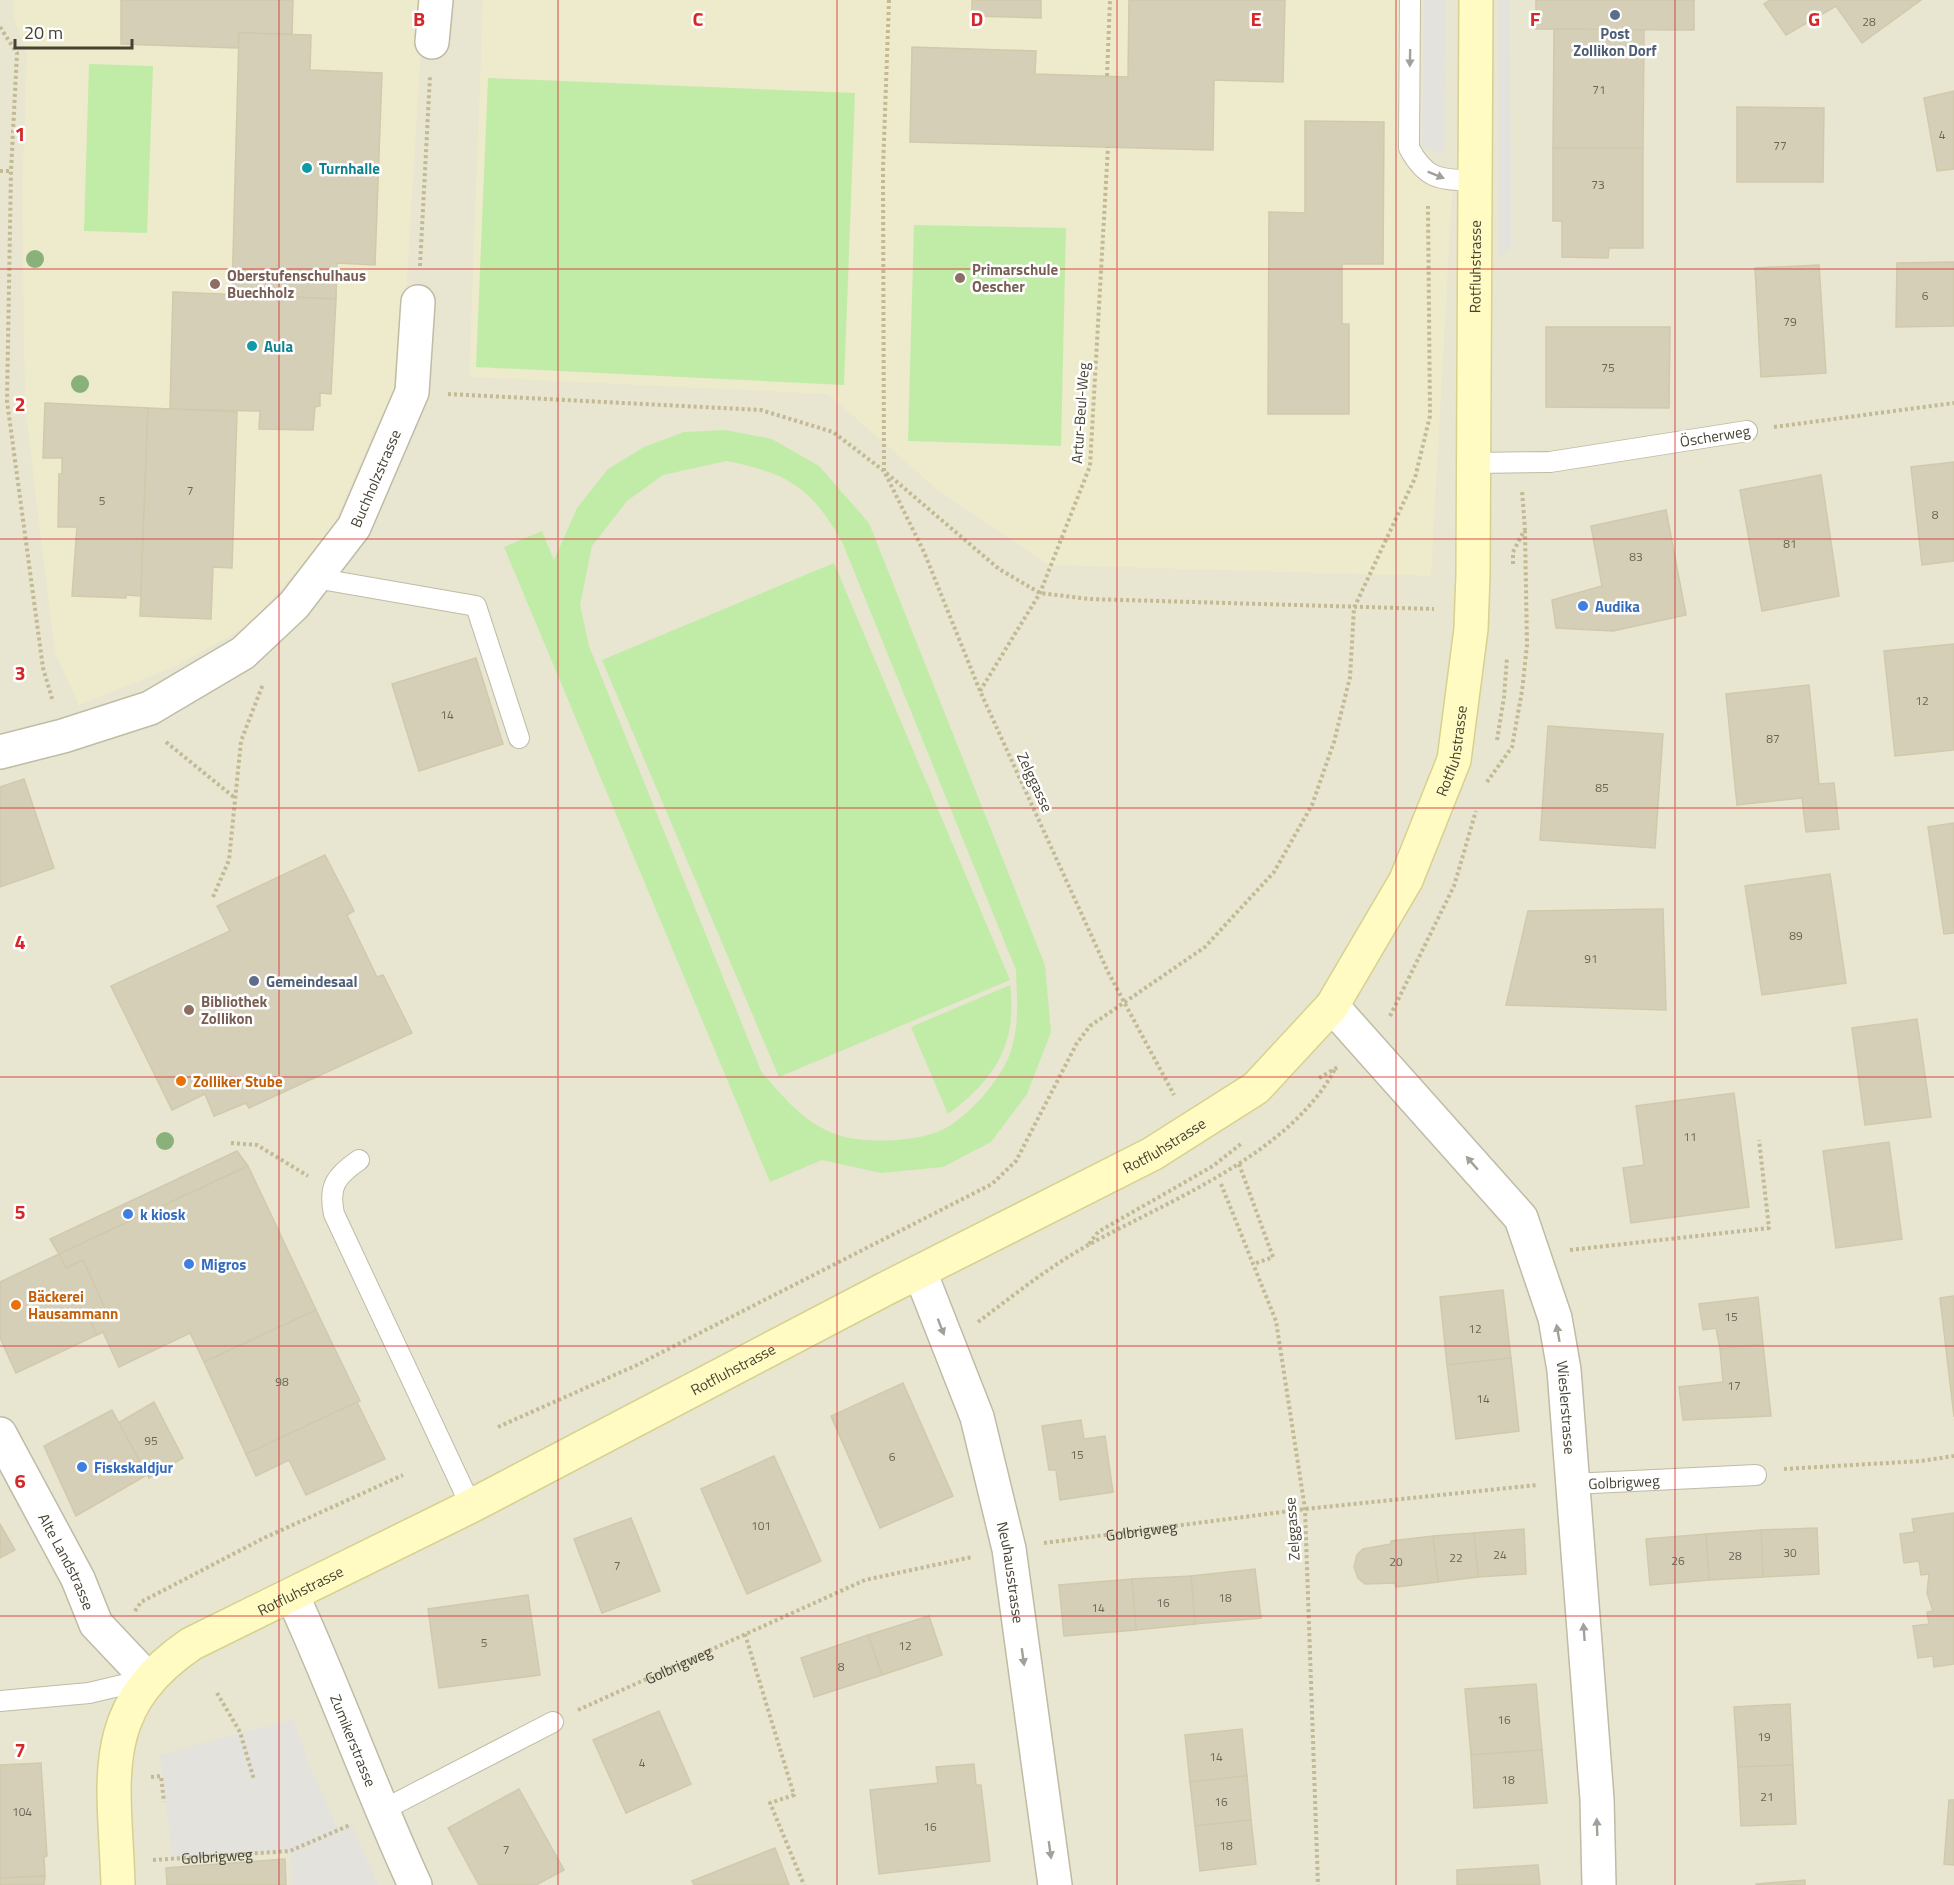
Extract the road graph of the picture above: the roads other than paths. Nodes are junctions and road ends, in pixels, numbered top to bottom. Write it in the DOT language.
graph roads {
  1 [pos="436,0"];
  2 [pos="1410,0"];
  3 [pos="1476,0"];
  4 [pos="432,42"];
  5 [pos="1475,181"];
  6 [pos="418,302"];
  7 [pos="1747,431"];
  8 [pos="1475,463"];
  9 [pos="315,578"];
  10 [pos="519,738"];
  11 [pos="0,752"];
  12 [pos="1332,1006"];
  13 [pos="359,1160"];
  14 [pos="920,1272"];
  15 [pos="0,1434"];
  16 [pos="1756,1475"];
  17 [pos="1572,1484"];
  18 [pos="471,1506"];
  19 [pos="292,1595"];
  20 [pos="147,1679"];
  21 [pos="0,1701"];
  22 [pos="553,1722"];
  23 [pos="381,1811"];
  24 [pos="118,1873"];
  25 [pos="415,1885"];
  26 [pos="1055,1885"];
  27 [pos="1599,1885"];
  1 -- 4 [label="street"];
  2 -- 5 [label="lane, one-way"];
  3 -- 5 [label="main road, Rotfluhstrasse"];
  5 -- 8 [label="main road, Rotfluhstrasse"];
  6 -- 9 [label="street, Buchholzstrasse"];
  7 -- 8 [label="lane, Öscherweg"];
  8 -- 12 [label="main road, Rotfluhstrasse"];
  9 -- 10 [label="lane"];
  9 -- 11 [label="street, Buchholzstrasse"];
  12 -- 14 [label="main road, Rotfluhstrasse"];
  17 -- 12 [label="street, Wieslerstrasse, one-way"];
  13 -- 18 [label="lane"];
  14 -- 18 [label="main road, Rotfluhstrasse"];
  14 -- 26 [label="street, Neuhausstrasse, one-way"];
  15 -- 20 [label="street, Alte Landstrasse"];
  16 -- 17 [label="lane, Golbrigweg"];
  27 -- 17 [label="street, Wieslerstrasse, one-way"];
  18 -- 19 [label="main road, Rotfluhstrasse"];
  19 -- 20 [label="main road, Rotfluhstrasse"];
  19 -- 23 [label="street, Zumikerstrasse"];
  20 -- 21 [label="lane"];
  20 -- 24 [label="main road, Rotfluhstrasse"];
  22 -- 23 [label="lane"];
  23 -- 25 [label="street, Zumikerstrasse"];
}
